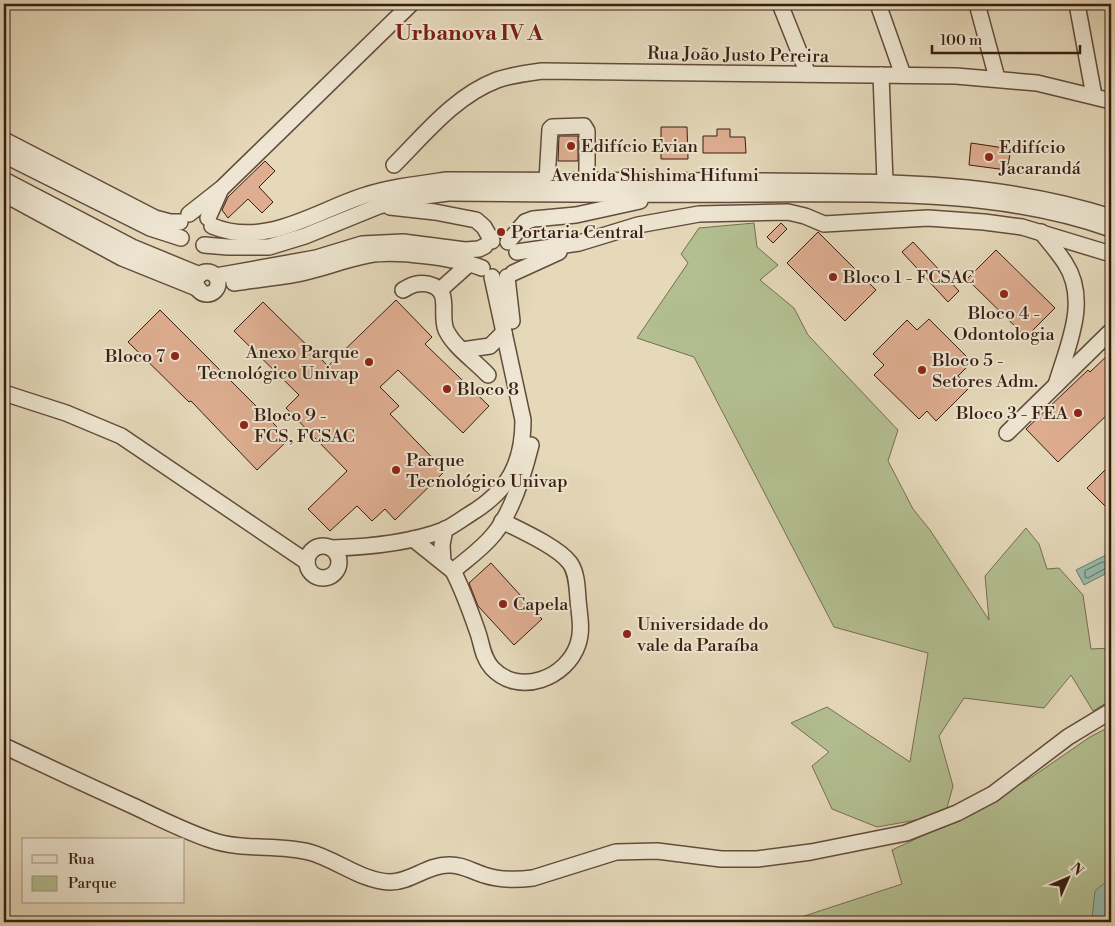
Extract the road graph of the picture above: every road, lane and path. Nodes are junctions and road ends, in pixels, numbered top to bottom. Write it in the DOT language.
graph roads {
  1 [pos="411,4"];
  2 [pos="780,4"];
  3 [pos="878,4"];
  4 [pos="977,4"];
  5 [pos="1077,4"];
  6 [pos="808,74"];
  7 [pos="881,75"];
  8 [pos="903,75"];
  9 [pos="997,78"];
  10 [pos="1094,96"];
  11 [pos="1111,101"];
  12 [pos="4,140"];
  13 [pos="4,155"];
  14 [pos="394,165"];
  15 [pos="4,180"];
  16 [pos="547,180"];
  17 [pos="587,180"];
  18 [pos="885,182"];
  19 [pos="447,186"];
  20 [pos="222,188"];
  21 [pos="4,194"];
  22 [pos="678,194"];
  23 [pos="379,206"];
  24 [pos="1111,217"];
  25 [pos="185,218"];
  26 [pos="210,222"];
  27 [pos="1111,229"];
  28 [pos="1041,232"];
  29 [pos="181,238"];
  30 [pos="579,243"];
  31 [pos="489,244"];
  32 [pos="204,245"];
  33 [pos="512,247"];
  34 [pos="1111,254"];
  35 [pos="492,272"];
  36 [pos="217,281"];
  37 [pos="199,282"];
  38 [pos="403,290"];
  39 [pos="440,290"];
  40 [pos="1111,331"];
  41 [pos="504,332"];
  42 [pos="490,346"];
  43 [pos="462,350"];
  44 [pos="1056,385"];
  45 [pos="4,393"];
  46 [pos="1007,433"];
  47 [pos="502,521"];
  48 [pos="445,529"];
  49 [pos="413,539"];
  50 [pos="332,548"];
  51 [pos="352,548"];
  52 [pos="307,562"];
  53 [pos="339,562"];
  54 [pos="448,566"];
  55 [pos="1111,711"];
  56 [pos="4,746"];
  1 -- 20 [label="street"];
  2 -- 6 [label="street"];
  3 -- 8 [label="street"];
  4 -- 9 [label="street"];
  5 -- 10 [label="street"];
  6 -- 7 [label="street, Rua João Justo Pereira"];
  6 -- 14 [label="street, Rua João Justo Pereira"];
  7 -- 8 [label="street, Rua João Justo Pereira"];
  7 -- 18 [label="street"];
  8 -- 9 [label="street, Rua João Justo Pereira"];
  9 -- 10 [label="street, Rua João Justo Pereira"];
  10 -- 11 [label="street, Rua João Justo Pereira"];
  12 -- 25 [label="street"];
  13 -- 29 [label="street"];
  15 -- 37 [label="street"];
  16 -- 17 [label="street, Avenida Shishima Hifumi"];
  16 -- 17 [label="street"];
  16 -- 19 [label="street, Avenida Shishima Hifumi"];
  17 -- 18 [label="street, Avenida Shishima Hifumi"];
  18 -- 24 [label="street, Avenida Shishima Hifumi"];
  19 -- 22 [label="street, Avenida Shishima Hifumi"];
  19 -- 23 [label="street, Avenida Shishima Hifumi"];
  19 -- 26 [label="street, Avenida Shishima Hifumi"];
  20 -- 25 [label="street"];
  20 -- 26 [label="street"];
  21 -- 37 [label="street"];
  22 -- 27 [label="street, Avenida Shishima Hifumi"];
  22 -- 33 [label="street"];
  23 -- 31 [label="street"];
  23 -- 32 [label="street, Avenida Shishima Hifumi"];
  25 -- 26 [label="street"];
  25 -- 29 [label="street"];
  26 -- 32 [label="street"];
  28 -- 30 [label="street"];
  28 -- 34 [label="street"];
  28 -- 44 [label="street"];
  29 -- 32 [label="street"];
  30 -- 33 [label="street"];
  30 -- 35 [label="street"];
  31 -- 33 [label="street"];
  31 -- 35 [label="street"];
  31 -- 36 [label="street"];
  33 -- 35 [label="street"];
  35 -- 36 [label="street"];
  35 -- 39 [label="street"];
  35 -- 41 [label="street"];
  35 -- 47 [label="street"];
  36 -- 37 [label="street"];
  38 -- 39 [label="street"];
  39 -- 43 [label="street"];
  40 -- 44 [label="street"];
  41 -- 42 [label="street"];
  41 -- 48 [label="street"];
  42 -- 43 [label="street"];
  42 -- 43 [label="street"];
  44 -- 46 [label="street"];
  45 -- 52 [label="street"];
  47 -- 54 [label="street"];
  47 -- 54 [label="street"];
  48 -- 49 [label="street"];
  48 -- 54 [label="street"];
  49 -- 51 [label="street"];
  49 -- 54 [label="street"];
  50 -- 51 [label="street"];
  50 -- 52 [label="street"];
  50 -- 53 [label="street"];
  51 -- 53 [label="street"];
  52 -- 53 [label="street"];
  55 -- 56 [label="street"];
}
